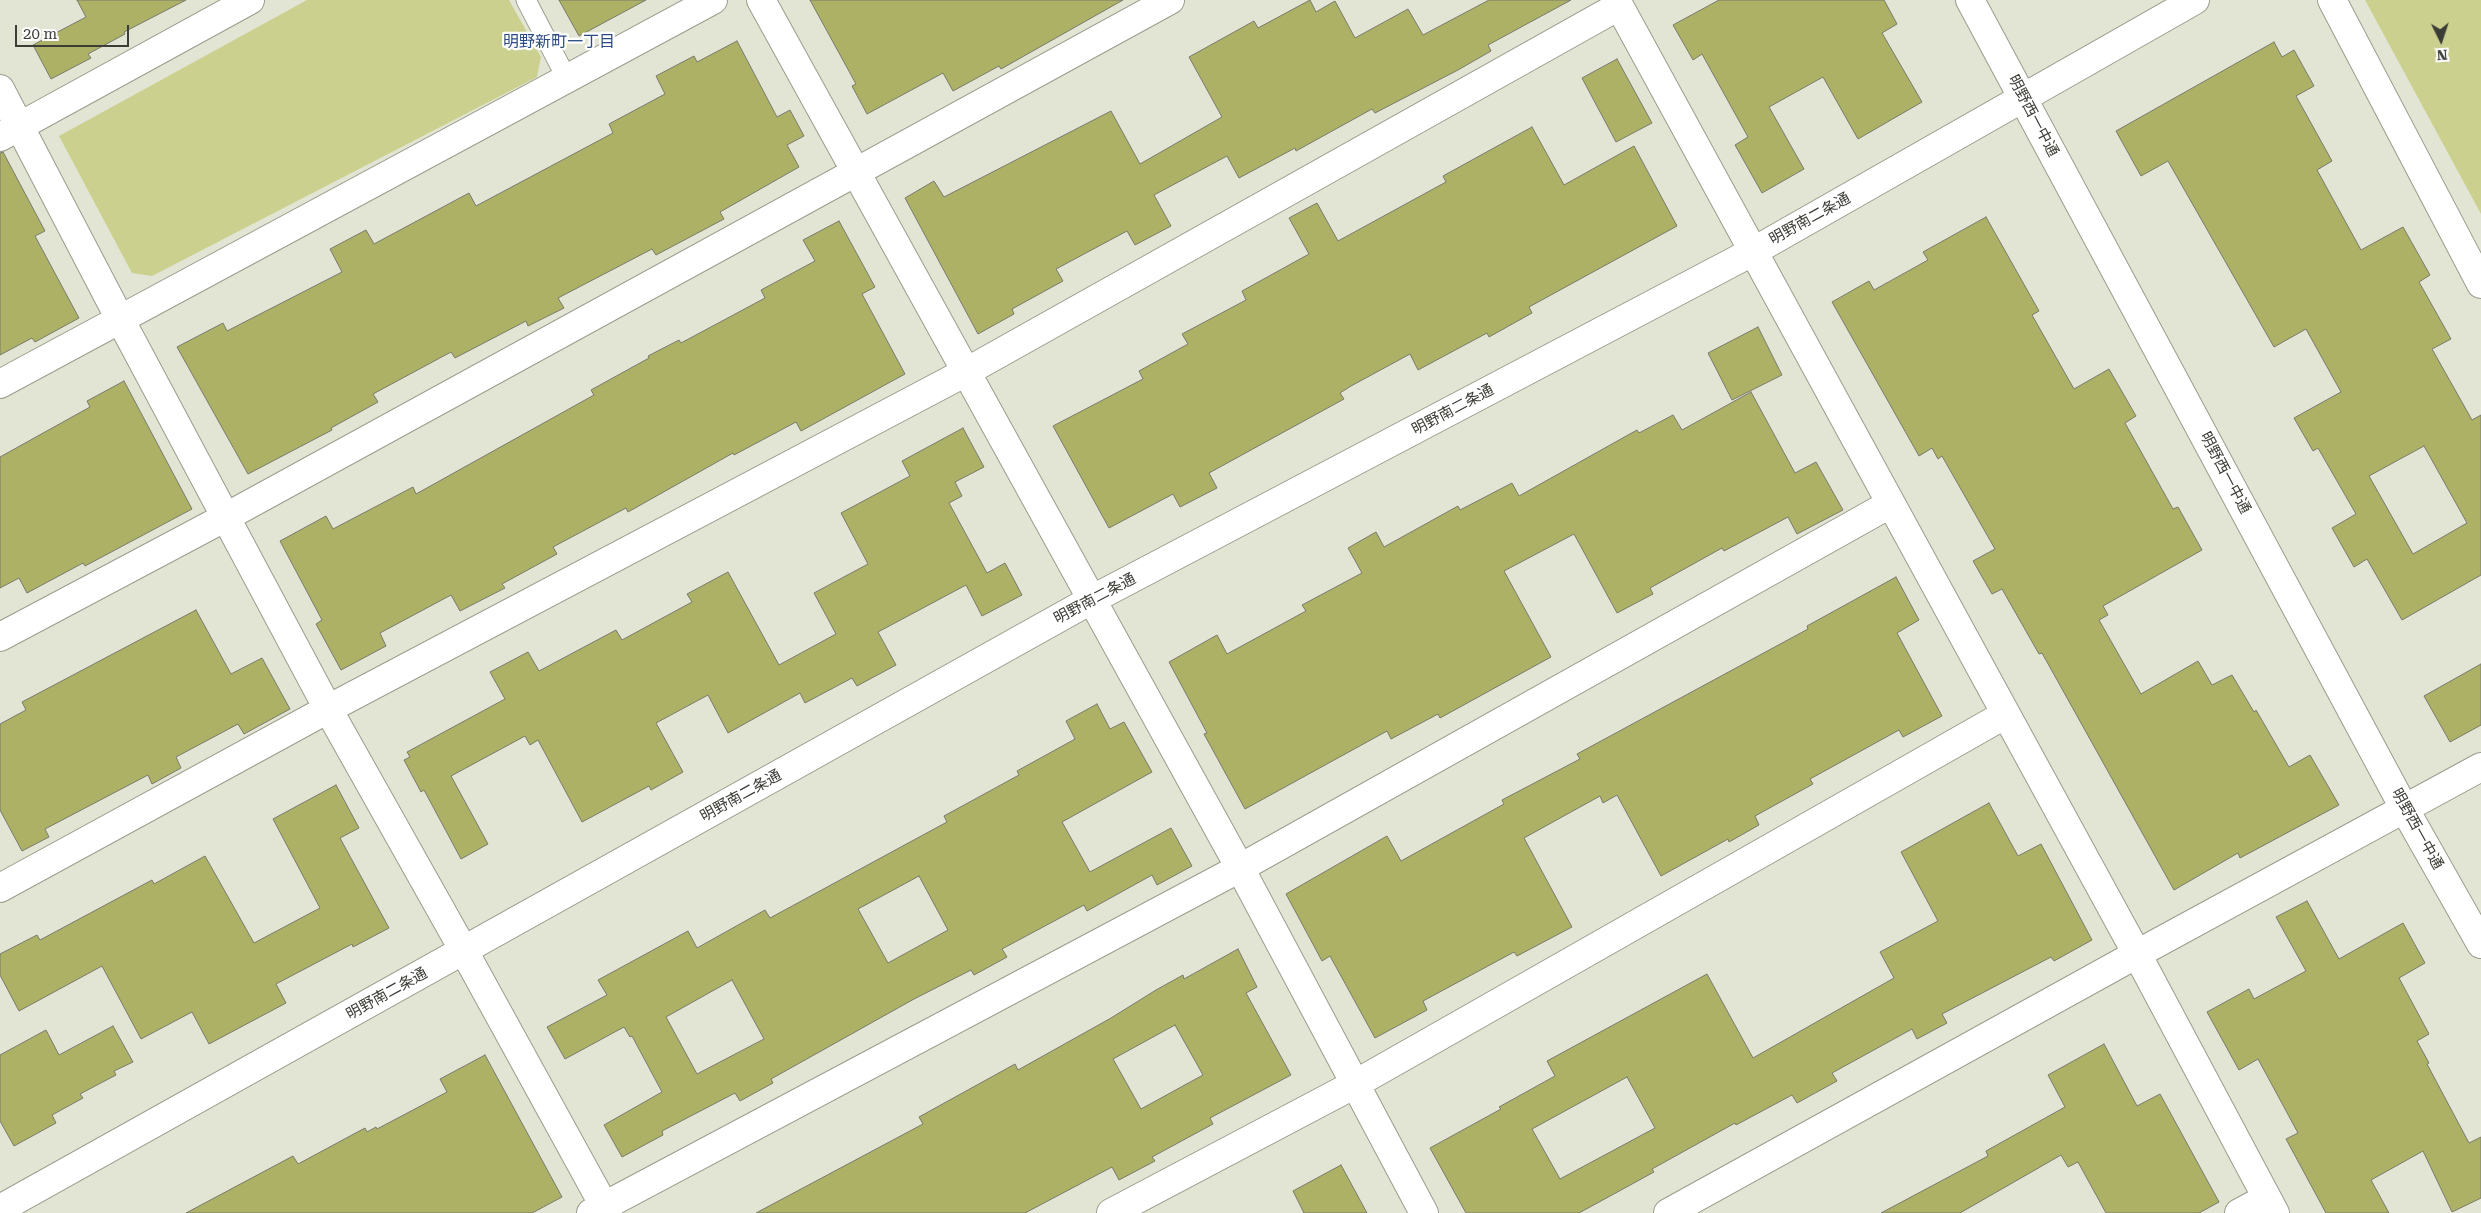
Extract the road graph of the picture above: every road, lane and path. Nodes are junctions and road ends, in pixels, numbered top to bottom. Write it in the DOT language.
graph roads {
  1 [pos="250,0"];
  2 [pos="526,0"];
  3 [pos="713,0"];
  4 [pos="761,0"];
  5 [pos="1170,0"];
  6 [pos="1970,0"];
  7 [pos="2195,0"];
  8 [pos="2332,0"];
  9 [pos="1618,3"];
  10 [pos="567,79"];
  11 [pos="0,89"];
  12 [pos="2024,98"];
  13 [pos="10,132"];
  14 [pos="856,171"];
  15 [pos="1754,251"];
  16 [pos="2481,284"];
  17 [pos="120,319"];
  18 [pos="966,372"];
  19 [pos="0,384"];
  20 [pos="1890,504"];
  21 [pos="226,517"];
  22 [pos="1091,600"];
  23 [pos="0,637"];
  24 [pos="328,710"];
  25 [pos="2006,714"];
  26 [pos="2481,767"];
  27 [pos="2404,808"];
  28 [pos="1240,868"];
  29 [pos="0,888"];
  30 [pos="2481,944"];
  31 [pos="464,951"];
  32 [pos="2137,954"];
  33 [pos="1357,1083"];
  34 [pos="2271,1206"];
  35 [pos="0,1209"];
  36 [pos="601,1211"];
  37 [pos="1111,1213"];
  38 [pos="1424,1213"];
  39 [pos="1668,1213"];
  40 [pos="2239,1213"];
  1 -- 13 [label="street"];
  2 -- 10 [label="lane"];
  3 -- 10 [label="street"];
  4 -- 14 [label="street"];
  5 -- 14 [label="street"];
  6 -- 12 [label="street, 明野西一中通"];
  7 -- 12 [label="street, 明野南二条通"];
  8 -- 16 [label="street"];
  9 -- 15 [label="street"];
  9 -- 18 [label="street"];
  10 -- 17 [label="street"];
  11 -- 13 [label="street"];
  12 -- 15 [label="street, 明野南二条通"];
  12 -- 27 [label="street, 明野西一中通"];
  13 -- 17 [label="street"];
  14 -- 18 [label="street"];
  14 -- 21 [label="street"];
  15 -- 20 [label="street"];
  15 -- 22 [label="street, 明野南二条通"];
  17 -- 19 [label="street"];
  17 -- 21 [label="street"];
  18 -- 22 [label="street"];
  18 -- 24 [label="street"];
  20 -- 25 [label="street"];
  20 -- 28 [label="street"];
  21 -- 23 [label="street"];
  21 -- 24 [label="street"];
  22 -- 28 [label="street"];
  22 -- 31 [label="street, 明野南二条通"];
  24 -- 29 [label="street"];
  24 -- 31 [label="street"];
  25 -- 32 [label="street"];
  25 -- 33 [label="street"];
  26 -- 27 [label="street"];
  27 -- 30 [label="street, 明野西一中通"];
  27 -- 32 [label="street"];
  28 -- 33 [label="street"];
  28 -- 36 [label="street"];
  31 -- 35 [label="street, 明野南二条通"];
  31 -- 36 [label="street"];
  32 -- 34 [label="street"];
  32 -- 39 [label="street"];
  33 -- 37 [label="street"];
  33 -- 38 [label="street"];
  34 -- 40 [label="street"];
}
